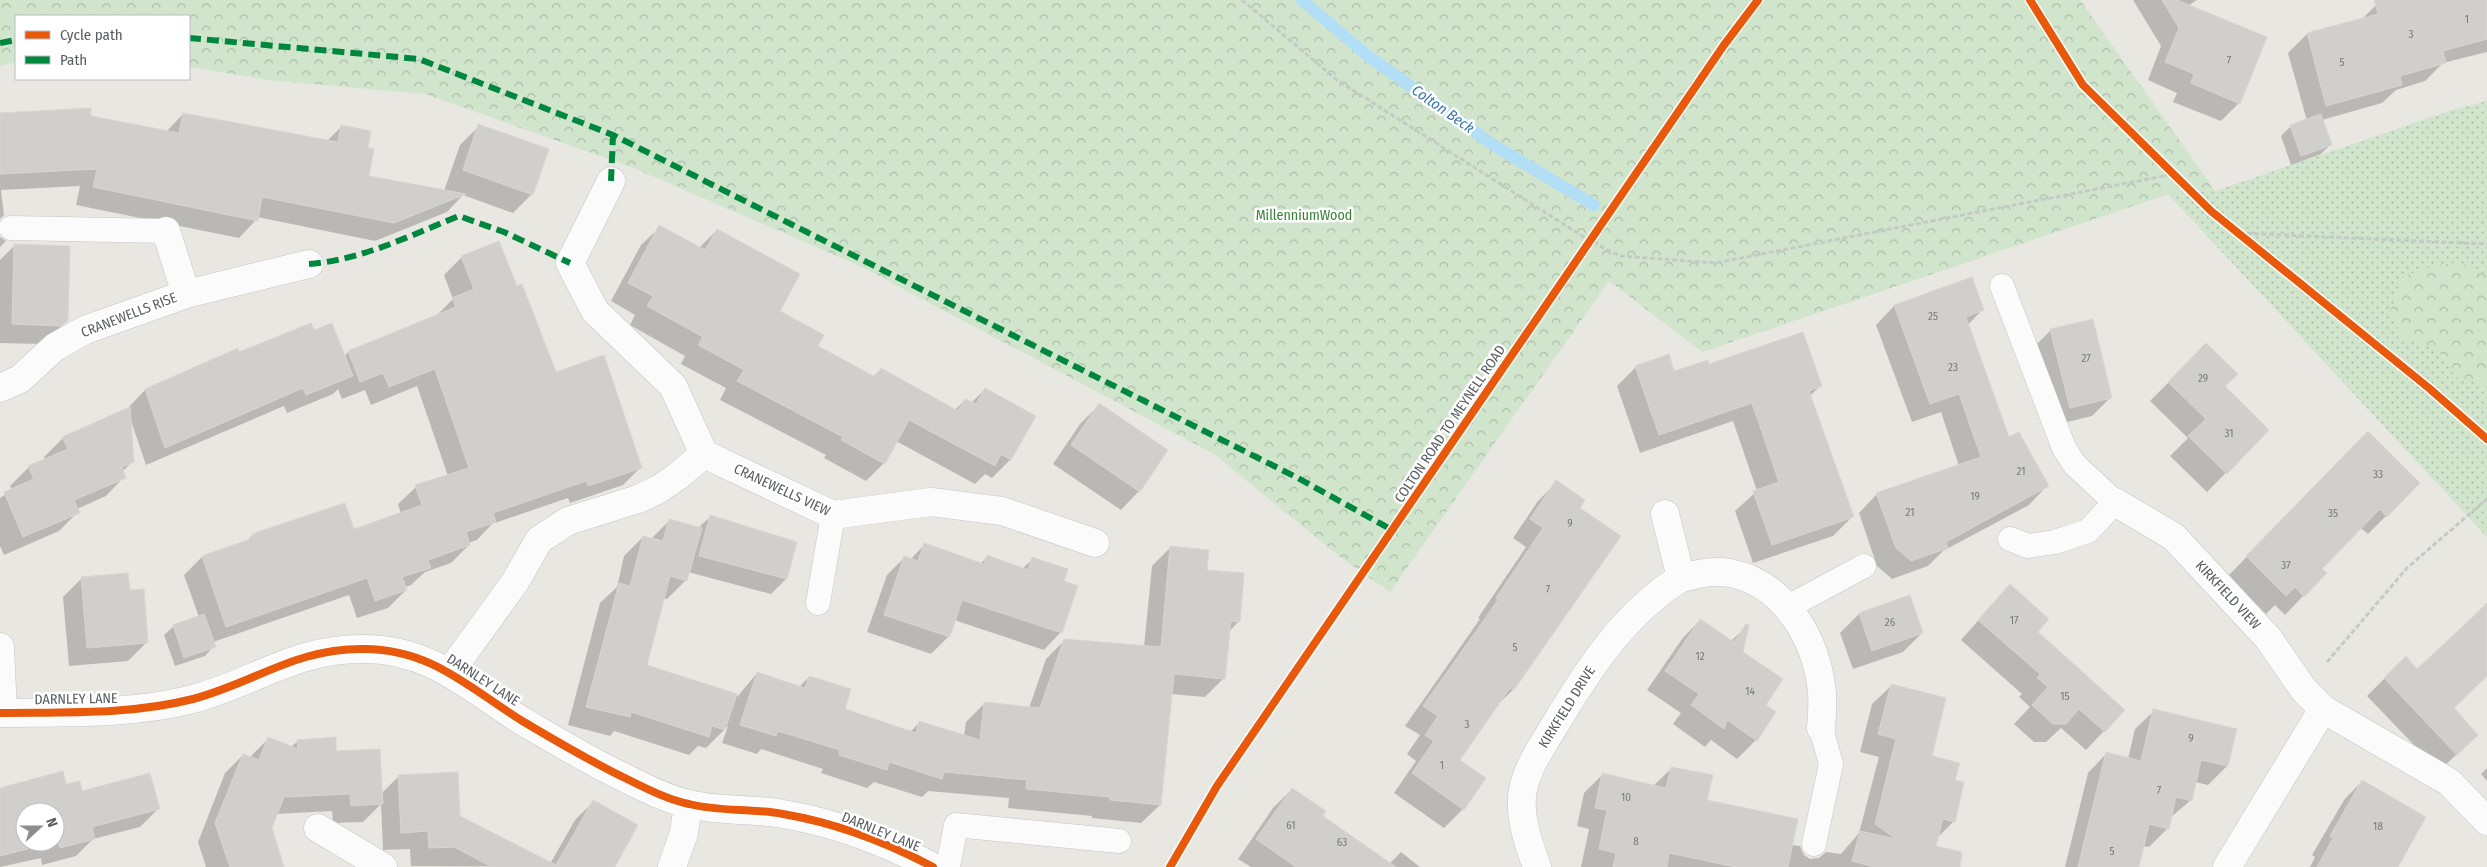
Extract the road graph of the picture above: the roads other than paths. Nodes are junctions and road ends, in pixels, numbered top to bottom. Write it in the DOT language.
graph roads {
  1 [pos="611,181"];
  2 [pos="11,228"];
  3 [pos="166,230"];
  4 [pos="309,264"];
  5 [pos="2002,286"];
  6 [pos="186,294"];
  7 [pos="0,388"];
  8 [pos="704,454"];
  9 [pos="2115,502"];
  10 [pos="1664,514"];
  11 [pos="833,515"];
  12 [pos="2010,539"];
  13 [pos="1095,543"];
  14 [pos="1864,566"];
  15 [pos="1681,578"];
  16 [pos="818,603"];
  17 [pos="1788,607"];
  18 [pos="0,647"];
  19 [pos="450,672"];
  20 [pos="2323,709"];
  21 [pos="1,713"];
  22 [pos="1821,728"];
  23 [pos="688,804"];
  24 [pos="2487,821"];
  25 [pos="318,828"];
  26 [pos="1119,841"];
  27 [pos="1814,844"];
  28 [pos="919,863"];
  29 [pos="383,867"];
  30 [pos="672,867"];
  31 [pos="948,867"];
  32 [pos="1537,867"];
  33 [pos="2227,867"];
  1 -- 8 [label="street"];
  2 -- 3 [label="lane"];
  3 -- 6 [label="street, CRANEWELLS RISE"];
  4 -- 6 [label="street, CRANEWELLS RISE"];
  5 -- 9 [label="lane"];
  6 -- 7 [label="street, CRANEWELLS RISE"];
  8 -- 11 [label="street, CRANEWELLS VIEW"];
  8 -- 19 [label="street"];
  9 -- 12 [label="lane"];
  9 -- 20 [label="street, KIRKFIELD VIEW"];
  10 -- 15 [label="street"];
  11 -- 13 [label="street, CRANEWELLS VIEW"];
  11 -- 16 [label="lane"];
  14 -- 17 [label="lane"];
  15 -- 17 [label="street, KIRKFIELD DRIVE"];
  15 -- 32 [label="street, KIRKFIELD DRIVE"];
  17 -- 22 [label="street, KIRKFIELD DRIVE"];
  18 -- 21 [label="street"];
  19 -- 21 [label="street, DARNLEY LANE"];
  19 -- 23 [label="street, DARNLEY LANE"];
  20 -- 24 [label="street, KIRKFIELD VIEW"];
  20 -- 33 [label="street"];
  22 -- 27 [label="lane"];
  23 -- 28 [label="street, DARNLEY LANE"];
  23 -- 30 [label="street"];
  25 -- 29 [label="street"];
  26 -- 31 [label="lane"];
}
